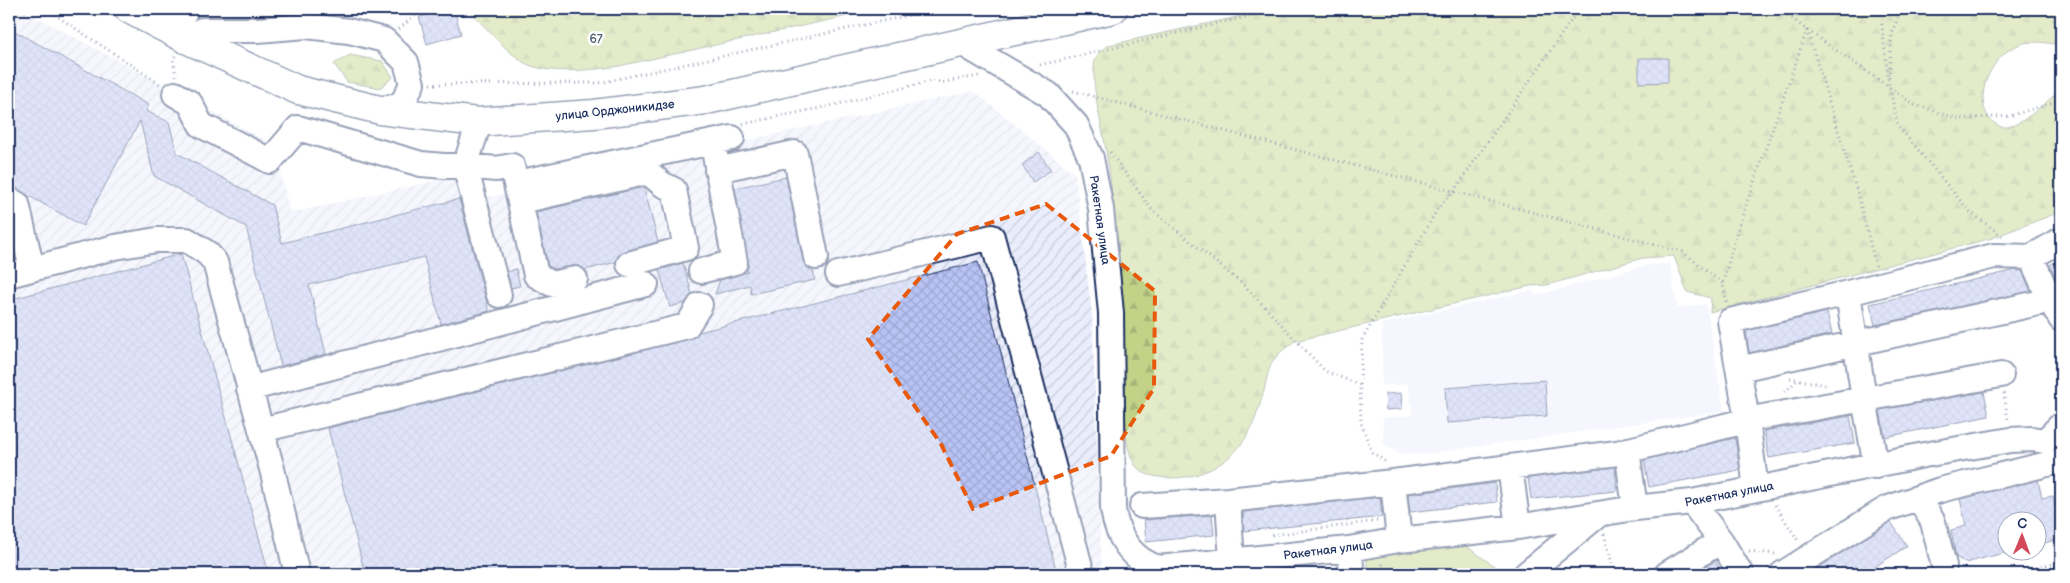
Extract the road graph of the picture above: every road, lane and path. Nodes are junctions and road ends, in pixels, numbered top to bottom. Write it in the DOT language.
graph roads {
  1 [pos="46,9"];
  2 [pos="129,9"];
  3 [pos="186,9"];
  4 [pos="423,9"];
  5 [pos="938,9"];
  6 [pos="1113,9"];
  7 [pos="1280,9"];
  8 [pos="1579,9"];
  9 [pos="1780,9"];
  10 [pos="1880,9"];
  11 [pos="1901,9"];
  12 [pos="1807,30"];
  13 [pos="180,36"];
  14 [pos="384,40"];
  15 [pos="963,44"];
  16 [pos="1007,71"];
  17 [pos="412,84"];
  18 [pos="1889,85"];
  19 [pos="1065,89"];
  20 [pos="175,94"];
  21 [pos="2061,100"];
  22 [pos="380,110"];
  23 [pos="477,122"];
  24 [pos="728,135"];
  25 [pos="1108,148"];
  26 [pos="465,166"];
  27 [pos="718,170"];
  28 [pos="1454,191"];
  29 [pos="519,192"];
  30 [pos="9,200"];
  31 [pos="2061,240"];
  32 [pos="816,257"];
  33 [pos="2031,257"];
  34 [pos="629,264"];
  35 [pos="32,269"];
  36 [pos="701,271"];
  37 [pos="838,274"];
  38 [pos="9,275"];
  39 [pos="575,279"];
  40 [pos="646,284"];
  41 [pos="1723,284"];
  42 [pos="1880,285"];
  43 [pos="1848,293"];
  44 [pos="499,295"];
  45 [pos="700,305"];
  46 [pos="2057,305"];
  47 [pos="1730,322"];
  48 [pos="1856,342"];
  49 [pos="1795,357"];
  50 [pos="1739,369"];
  51 [pos="2001,375"];
  52 [pos="1781,377"];
  53 [pos="1798,380"];
  54 [pos="1360,384"];
  55 [pos="249,389"];
  56 [pos="1784,393"];
  57 [pos="1864,395"];
  58 [pos="1747,420"];
  59 [pos="261,430"];
  60 [pos="2053,433"];
  61 [pos="2010,440"];
  62 [pos="1627,450"];
  63 [pos="1924,455"];
  64 [pos="1876,466"];
  65 [pos="1510,467"];
  66 [pos="2059,467"];
  67 [pos="1390,472"];
  68 [pos="1760,488"];
  69 [pos="1930,494"];
  70 [pos="1228,500"];
  71 [pos="1692,502"];
  72 [pos="1142,506"];
  73 [pos="1635,508"];
  74 [pos="1598,514"];
  75 [pos="1518,527"];
  76 [pos="1399,540"];
  77 [pos="1724,545"];
  78 [pos="1349,549"];
  79 [pos="1808,557"];
  80 [pos="1232,561"];
  81 [pos="2061,562"];
  82 [pos="1944,566"];
  83 [pos="297,574"];
  84 [pos="1082,574"];
  85 [pos="1352,574"];
  86 [pos="1526,574"];
  87 [pos="1615,574"];
  88 [pos="1667,574"];
  89 [pos="1742,574"];
  90 [pos="1782,574"];
  91 [pos="2012,574"];
  1 -- 20 [label="path"];
  2 -- 13 [label="main road, улица Орджоникидзе"];
  3 -- 13 [label="street"];
  4 -- 14 [label="path"];
  5 -- 17 [label="path"];
  6 -- 15 [label="main road, улица Орджоникидзе"];
  7 -- 16 [label="path"];
  8 -- 28 [label="path"];
  9 -- 12 [label="path"];
  10 -- 18 [label="path"];
  11 -- 18 [label="path"];
  12 -- 18 [label="path"];
  12 -- 41 [label="path"];
  12 -- 42 [label="path"];
  13 -- 14 [label="street"];
  13 -- 22 [label="main road, улица Орджоникидзе"];
  14 -- 17 [label="street"];
  15 -- 16 [label="street, Ракетная улица"];
  15 -- 23 [label="main road, улица Орджоникидзе"];
  16 -- 24 [label="path"];
  16 -- 80 [label="street, Ракетная улица"];
  17 -- 22 [label="street"];
  18 -- 21 [label="path"];
  18 -- 33 [label="path"];
  19 -- 28 [label="path"];
  20 -- 26 [label="street"];
  22 -- 23 [label="main road, улица Орджоникидзе"];
  23 -- 26 [label="street"];
  24 -- 27 [label="street"];
  24 -- 29 [label="street"];
  25 -- 54 [label="path"];
  26 -- 29 [label="street"];
  26 -- 44 [label="street"];
  27 -- 32 [label="street"];
  27 -- 36 [label="street"];
  28 -- 41 [label="path"];
  28 -- 54 [label="path"];
  29 -- 34 [label="street"];
  29 -- 39 [label="street"];
  30 -- 35 [label="street"];
  31 -- 33 [label="street"];
  33 -- 42 [label="street"];
  33 -- 46 [label="street"];
  35 -- 38 [label="street"];
  35 -- 55 [label="street"];
  37 -- 84 [label="street"];
  40 -- 55 [label="street"];
  41 -- 47 [label="path"];
  42 -- 43 [label="street"];
  43 -- 47 [label="street"];
  43 -- 48 [label="street"];
  45 -- 59 [label="street"];
  46 -- 48 [label="street"];
  47 -- 50 [label="street"];
  48 -- 49 [label="street"];
  48 -- 57 [label="street"];
  49 -- 50 [label="street"];
  49 -- 53 [label="path"];
  50 -- 58 [label="street"];
  51 -- 57 [label="street"];
  51 -- 61 [label="path"];
  52 -- 53 [label="path"];
  53 -- 56 [label="path"];
  53 -- 57 [label="path"];
  54 -- 67 [label="path"];
  55 -- 59 [label="street"];
  57 -- 58 [label="street"];
  57 -- 64 [label="street"];
  58 -- 62 [label="street"];
  58 -- 68 [label="street"];
  59 -- 83 [label="street"];
  60 -- 61 [label="street, Ракетная улица"];
  60 -- 66 [label="street"];
  61 -- 63 [label="street, Ракетная улица"];
  62 -- 65 [label="street"];
  62 -- 73 [label="street"];
  63 -- 64 [label="street, Ракетная улица"];
  63 -- 69 [label="street"];
  64 -- 68 [label="street, Ракетная улица"];
  65 -- 67 [label="street"];
  65 -- 75 [label="street"];
  66 -- 69 [label="street"];
  67 -- 70 [label="street"];
  67 -- 76 [label="street"];
  68 -- 71 [label="street, Ракетная улица"];
  68 -- 79 [label="path"];
  69 -- 79 [label="street"];
  69 -- 82 [label="street"];
  70 -- 72 [label="street"];
  70 -- 80 [label="street"];
  71 -- 73 [label="street, Ракетная улица"];
  71 -- 77 [label="street"];
  73 -- 74 [label="street, Ракетная улица"];
  74 -- 75 [label="street, Ракетная улица"];
  74 -- 86 [label="street"];
  74 -- 87 [label="path"];
  75 -- 76 [label="street, Ракетная улица"];
  76 -- 78 [label="street, Ракетная улица"];
  77 -- 79 [label="path"];
  77 -- 88 [label="street"];
  77 -- 89 [label="street"];
  78 -- 80 [label="street, Ракетная улица"];
  78 -- 85 [label="street"];
  79 -- 90 [label="street"];
  81 -- 91 [label="path"];
}
